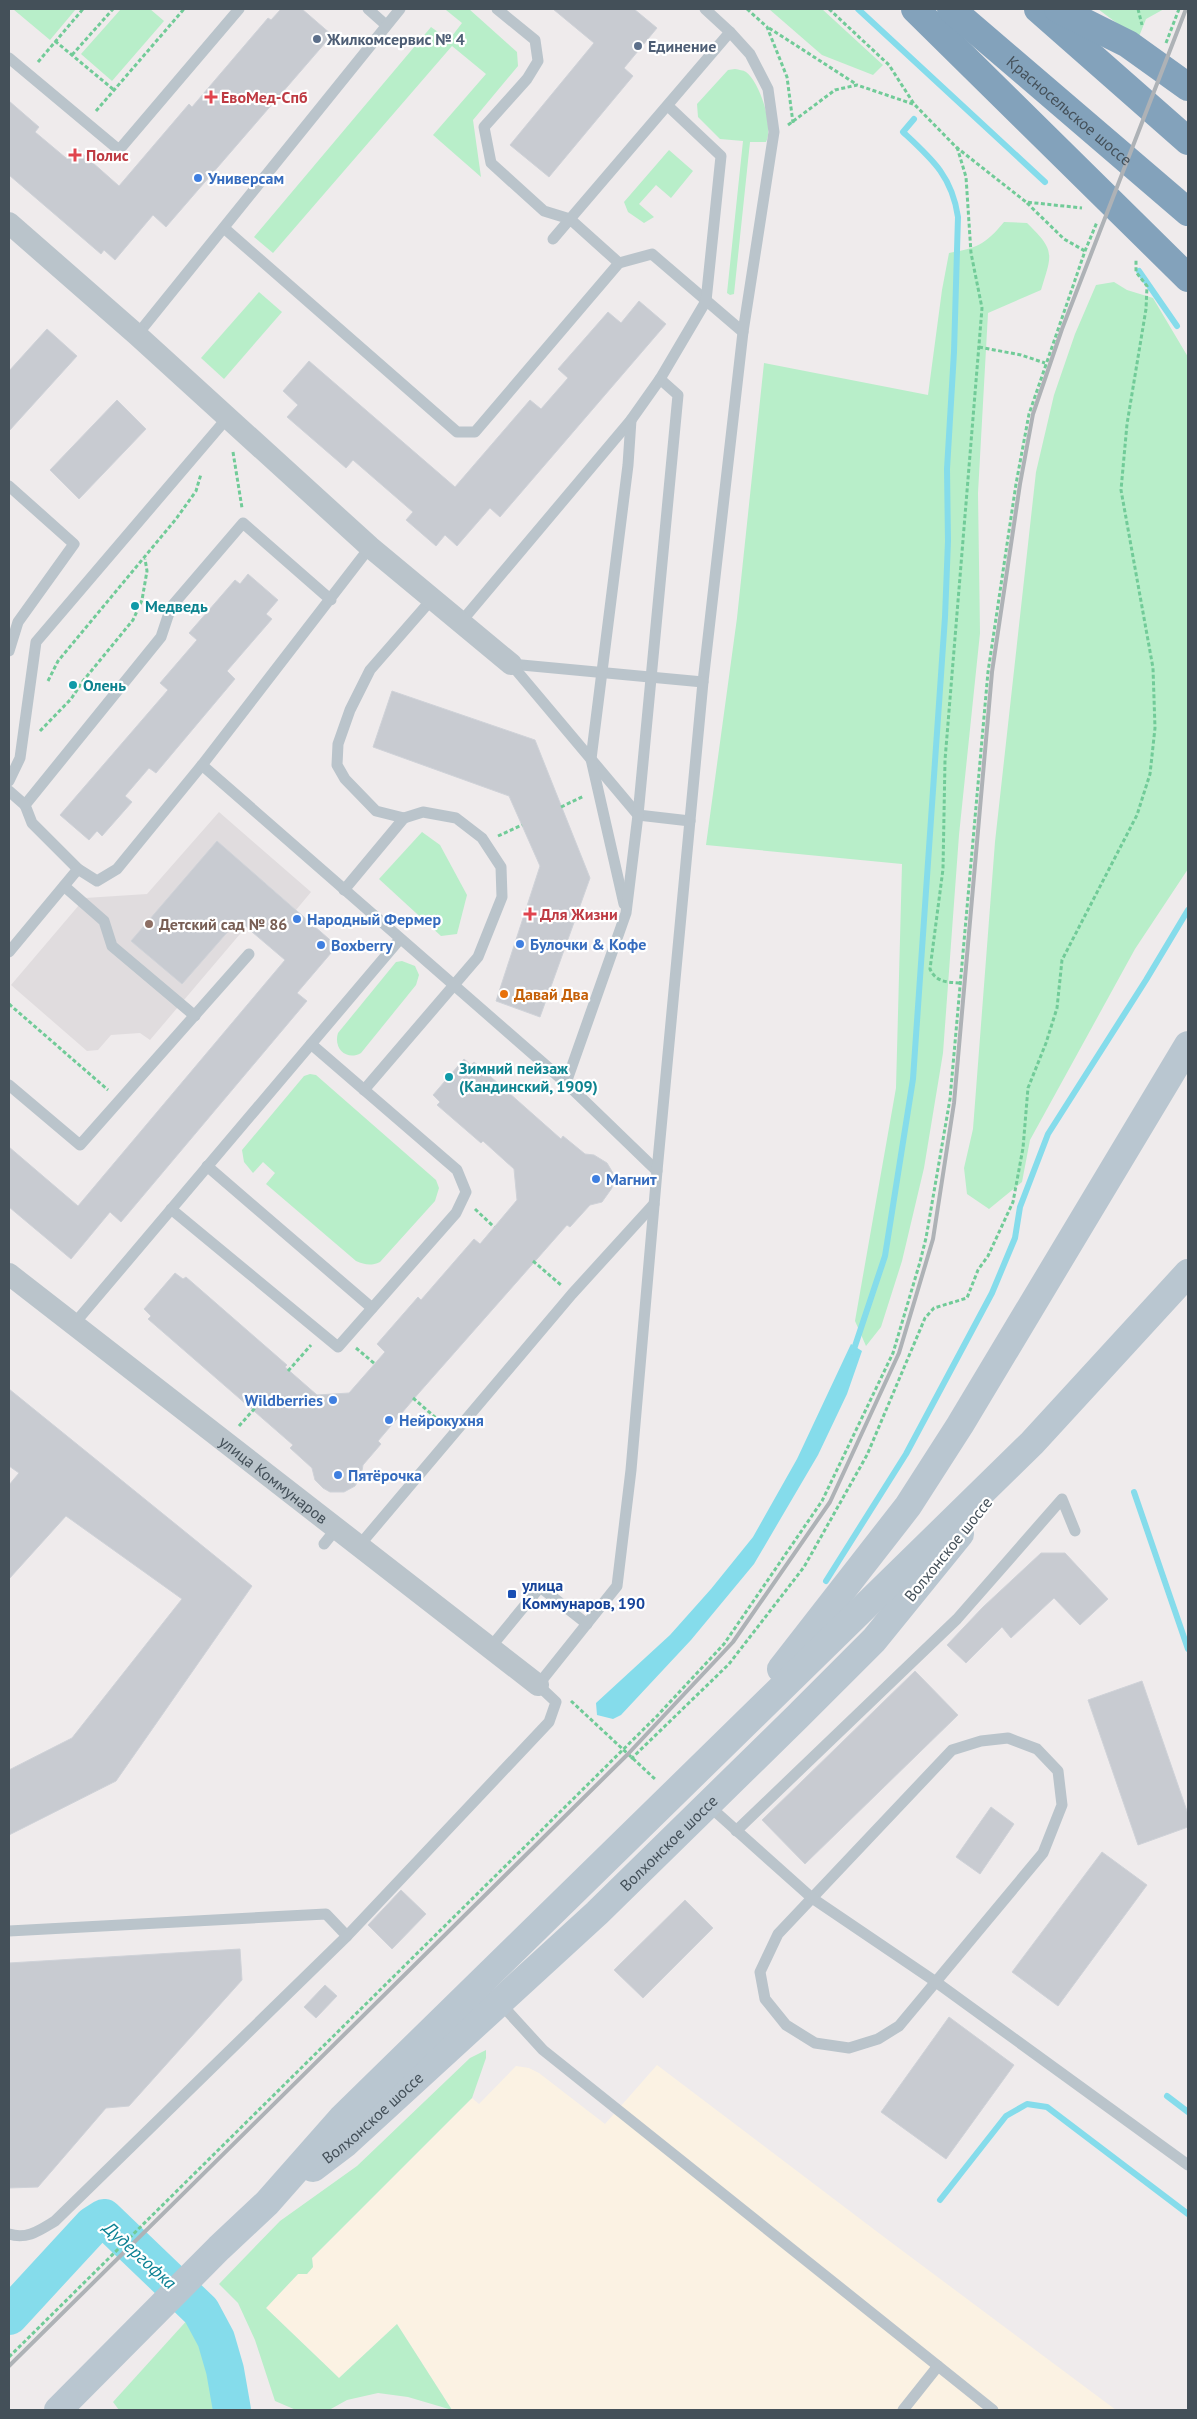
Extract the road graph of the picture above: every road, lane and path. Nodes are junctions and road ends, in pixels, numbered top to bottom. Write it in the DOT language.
graph roads {
  1 [pos="82,9"];
  2 [pos="113,9"];
  3 [pos="184,9"];
  4 [pos="239,9"];
  5 [pos="368,9"];
  6 [pos="400,9"];
  7 [pos="497,9"];
  8 [pos="705,9"];
  9 [pos="747,9"];
  10 [pos="829,9"];
  11 [pos="916,9"];
  12 [pos="951,9"];
  13 [pos="1038,9"];
  14 [pos="1058,9"];
  15 [pos="1179,9"];
  16 [pos="386,25"];
  17 [pos="767,27"];
  18 [pos="730,32"];
  19 [pos="55,41"];
  20 [pos="1166,44"];
  21 [pos="72,55"];
  22 [pos="9,58"];
  23 [pos="28,74"];
  24 [pos="856,84"];
  25 [pos="1188,87"];
  26 [pos="114,90"];
  27 [pos="914,104"];
  28 [pos="668,106"];
  29 [pos="86,123"];
  30 [pos="793,123"];
  31 [pos="774,132"];
  32 [pos="1188,141"];
  33 [pos="956,147"];
  34 [pos="1026,202"];
  35 [pos="1086,208"];
  36 [pos="1188,212"];
  37 [pos="1094,215"];
  38 [pos="1100,215"];
  39 [pos="570,219"];
  40 [pos="1101,222"];
  41 [pos="9,223"];
  42 [pos="224,228"];
  43 [pos="553,239"];
  44 [pos="1085,251"];
  45 [pos="1136,256"];
  46 [pos="619,263"];
  47 [pos="1188,278"];
  48 [pos="706,301"];
  49 [pos="743,332"];
  50 [pos="137,335"];
  51 [pos="980,347"];
  52 [pos="1045,363"];
  53 [pos="660,379"];
  54 [pos="228,417"];
  55 [pos="631,420"];
  56 [pos="196,455"];
  57 [pos="9,486"];
  58 [pos="243,523"];
  59 [pos="370,547"];
  60 [pos="145,558"];
  61 [pos="432,599"];
  62 [pos="331,600"];
  63 [pos="460,622"];
  64 [pos="9,651"];
  65 [pos="511,664"];
  66 [pos="602,672"];
  67 [pos="651,677"];
  68 [pos="704,682"];
  69 [pos="45,688"];
  70 [pos="40,724"];
  71 [pos="591,759"];
  72 [pos="202,766"];
  73 [pos="9,780"];
  74 [pos="598,790"];
  75 [pos="9,791"];
  76 [pos="25,805"];
  77 [pos="561,806"];
  78 [pos="638,815"];
  79 [pos="404,818"];
  80 [pos="690,821"];
  81 [pos="522,825"];
  82 [pos="485,842"];
  83 [pos="78,869"];
  84 [pos="64,886"];
  85 [pos="344,890"];
  86 [pos="626,913"];
  87 [pos="400,939"];
  88 [pos="9,952"];
  89 [pos="249,954"];
  90 [pos="959,984"];
  91 [pos="454,985"];
  92 [pos="9,1004"];
  93 [pos="195,1016"];
  94 [pos="311,1044"];
  95 [pos="1188,1045"];
  96 [pos="566,1083"];
  97 [pos="9,1085"];
  98 [pos="364,1090"];
  99 [pos="120,1100"];
  100 [pos="207,1166"];
  101 [pos="657,1171"];
  102 [pos="466,1192"];
  103 [pos="654,1204"];
  104 [pos="171,1209"];
  105 [pos="494,1227"];
  106 [pos="533,1260"];
  107 [pos="1188,1273"];
  108 [pos="9,1274"];
  109 [pos="1188,1289"];
  110 [pos="572,1294"];
  111 [pos="372,1308"];
  112 [pos="74,1324"];
  113 [pos="322,1334"];
  114 [pos="346,1338"];
  115 [pos="375,1364"];
  116 [pos="288,1370"];
  117 [pos="413,1398"];
  118 [pos="1064,1409"];
  119 [pos="454,1433"];
  120 [pos="1032,1443"];
  121 [pos="1076,1531"];
  122 [pos="358,1546"];
  123 [pos="587,1624"];
  124 [pos="490,1648"];
  125 [pos="538,1685"];
  126 [pos="623,1749"];
  127 [pos="631,1759"];
  128 [pos="688,1780"];
  129 [pos="658,1782"];
  130 [pos="708,1805"];
  131 [pos="736,1831"];
  132 [pos="812,1898"];
  133 [pos="9,1931"];
  134 [pos="346,1936"];
  135 [pos="481,1982"];
  136 [pos="936,1982"];
  137 [pos="500,2003"];
  138 [pos="1188,2165"];
  139 [pos="267,2203"];
  140 [pos="9,2234"];
  141 [pos="9,2357"];
  142 [pos="938,2366"];
  143 [pos="58,2410"];
  144 [pos="903,2410"];
  145 [pos="993,2410"];
  1 -- 19 [label="path"];
  2 -- 21 [label="path"];
  3 -- 26 [label="path"];
  4 -- 29 [label="lane"];
  5 -- 16 [label="lane"];
  6 -- 16 [label="lane"];
  7 -- 39 [label="lane"];
  8 -- 18 [label="lane"];
  9 -- 17 [label="path"];
  10 -- 27 [label="path"];
  11 -- 47 [label="highway"];
  12 -- 36 [label="highway, Красносельское шоссе"];
  13 -- 32 [label="highway"];
  14 -- 25 [label="highway"];
  15 -- 20 [label="path"];
  16 -- 42 [label="lane"];
  17 -- 24 [label="path"];
  17 -- 30 [label="path"];
  18 -- 28 [label="lane"];
  18 -- 31 [label="lane"];
  19 -- 21 [label="path"];
  19 -- 23 [label="path"];
  21 -- 26 [label="path"];
  22 -- 23 [label="lane"];
  23 -- 29 [label="lane"];
  24 -- 27 [label="path"];
  24 -- 30 [label="path"];
  26 -- 29 [label="path"];
  27 -- 33 [label="path"];
  28 -- 39 [label="lane"];
  28 -- 48 [label="lane"];
  30 -- 31 [label="path"];
  31 -- 49 [label="lane"];
  33 -- 34 [label="path"];
  33 -- 51 [label="path"];
  34 -- 35 [label="path"];
  34 -- 44 [label="path"];
  37 -- 40 [label="path"];
  38 -- 44 [label="path"];
  39 -- 43 [label="lane"];
  39 -- 46 [label="lane"];
  41 -- 50 [label="street"];
  42 -- 46 [label="lane"];
  42 -- 50 [label="lane"];
  44 -- 52 [label="path"];
  45 -- 127 [label="path"];
  46 -- 48 [label="lane"];
  48 -- 49 [label="lane"];
  48 -- 53 [label="lane"];
  49 -- 68 [label="lane"];
  50 -- 54 [label="street"];
  51 -- 52 [label="path"];
  51 -- 90 [label="path"];
  52 -- 90 [label="path"];
  53 -- 55 [label="lane"];
  53 -- 67 [label="lane"];
  54 -- 56 [label="lane"];
  54 -- 58 [label="path"];
  54 -- 59 [label="street"];
  55 -- 63 [label="lane"];
  55 -- 66 [label="lane"];
  56 -- 60 [label="path"];
  56 -- 73 [label="lane"];
  57 -- 64 [label="lane"];
  58 -- 62 [label="lane"];
  58 -- 76 [label="lane"];
  59 -- 61 [label="street"];
  59 -- 62 [label="lane"];
  60 -- 69 [label="path"];
  60 -- 70 [label="path"];
  61 -- 63 [label="street"];
  61 -- 79 [label="lane"];
  62 -- 72 [label="lane"];
  63 -- 65 [label="street"];
  65 -- 66 [label="lane"];
  65 -- 71 [label="lane"];
  66 -- 67 [label="lane"];
  66 -- 71 [label="lane"];
  67 -- 68 [label="lane"];
  67 -- 78 [label="lane"];
  68 -- 80 [label="lane"];
  71 -- 74 [label="lane"];
  71 -- 78 [label="lane"];
  72 -- 83 [label="lane"];
  72 -- 85 [label="lane"];
  74 -- 77 [label="path"];
  74 -- 86 [label="lane"];
  75 -- 76 [label="lane"];
  76 -- 83 [label="lane"];
  78 -- 80 [label="lane"];
  78 -- 86 [label="lane"];
  79 -- 82 [label="lane"];
  79 -- 85 [label="lane"];
  80 -- 101 [label="lane"];
  81 -- 82 [label="path"];
  82 -- 91 [label="lane"];
  83 -- 84 [label="lane"];
  84 -- 88 [label="lane"];
  84 -- 93 [label="lane"];
  85 -- 87 [label="lane"];
  86 -- 96 [label="lane"];
  87 -- 91 [label="lane"];
  87 -- 94 [label="lane"];
  89 -- 93 [label="lane"];
  90 -- 126 [label="path"];
  91 -- 96 [label="lane"];
  91 -- 98 [label="lane"];
  92 -- 99 [label="path"];
  93 -- 99 [label="lane"];
  94 -- 98 [label="lane"];
  94 -- 100 [label="lane"];
  95 -- 128 [label="main road"];
  96 -- 101 [label="lane"];
  97 -- 99 [label="lane"];
  98 -- 102 [label="lane"];
  100 -- 104 [label="lane"];
  100 -- 111 [label="lane"];
  101 -- 103 [label="lane"];
  102 -- 105 [label="path"];
  102 -- 111 [label="lane"];
  103 -- 110 [label="lane"];
  103 -- 123 [label="lane"];
  104 -- 112 [label="lane"];
  104 -- 113 [label="lane"];
  106 -- 110 [label="path"];
  107 -- 118 [label="main road, Волхонское шоссе"];
  108 -- 112 [label="street, улица Коммунаров"];
  109 -- 118 [label="main road, Волхонское шоссе"];
  110 -- 119 [label="lane"];
  111 -- 114 [label="lane"];
  112 -- 122 [label="street, улица Коммунаров"];
  113 -- 114 [label="lane"];
  113 -- 116 [label="path"];
  114 -- 115 [label="path"];
  117 -- 119 [label="path"];
  118 -- 120 [label="main road, Волхонское шоссе"];
  119 -- 122 [label="lane"];
  120 -- 128 [label="main road, Волхонское шоссе"];
  120 -- 130 [label="main road, Волхонское шоссе"];
  121 -- 131 [label="lane"];
  122 -- 124 [label="street, улица Коммунаров"];
  123 -- 124 [label="lane"];
  123 -- 125 [label="lane"];
  124 -- 125 [label="street, улица Коммунаров"];
  125 -- 126 [label="path"];
  125 -- 134 [label="lane"];
  126 -- 127 [label="path"];
  126 -- 141 [label="path"];
  127 -- 129 [label="path"];
  128 -- 130 [label="main road"];
  128 -- 135 [label="main road, Волхонское шоссе"];
  130 -- 131 [label="lane"];
  130 -- 137 [label="main road, Волхонское шоссе"];
  131 -- 132 [label="lane"];
  132 -- 136 [label="lane"];
  132 -- 136 [label="lane"];
  132 -- 136 [label="lane"];
  133 -- 134 [label="lane"];
  134 -- 140 [label="lane"];
  135 -- 137 [label="street"];
  135 -- 139 [label="main road, Волхонское шоссе"];
  136 -- 138 [label="lane"];
  137 -- 139 [label="main road, Волхонское шоссе"];
  137 -- 142 [label="lane"];
  139 -- 143 [label="main road, Волхонское шоссе"];
  142 -- 144 [label="lane"];
  142 -- 145 [label="lane"];
}
